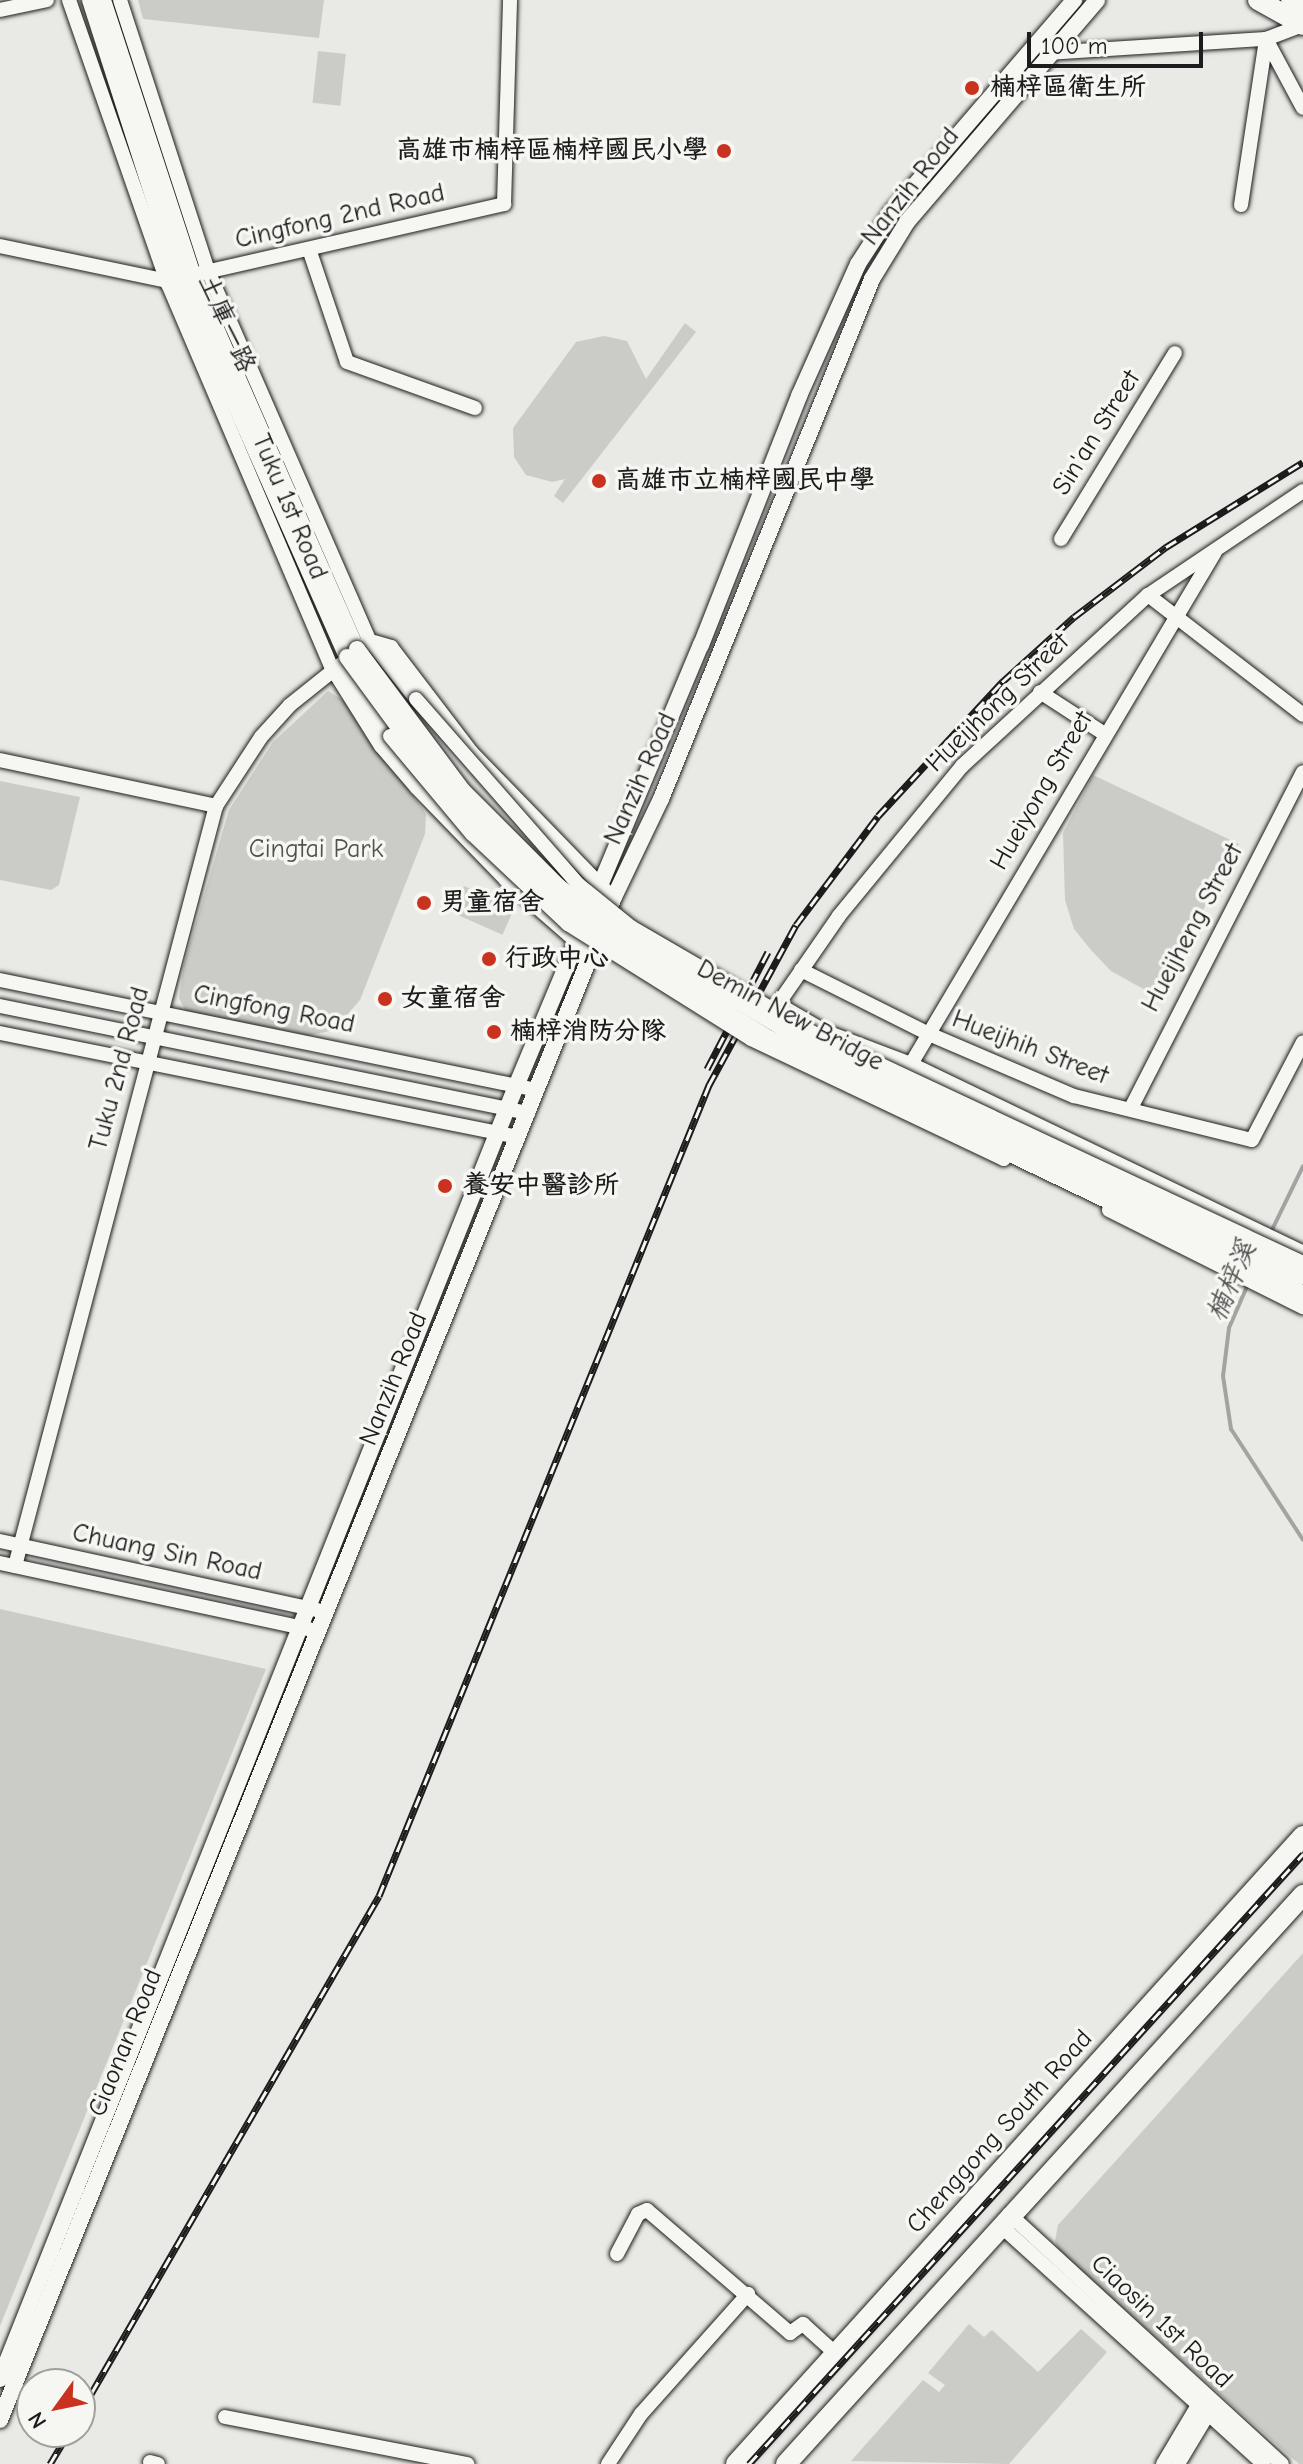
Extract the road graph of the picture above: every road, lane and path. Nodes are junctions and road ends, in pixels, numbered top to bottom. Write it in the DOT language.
graph roads {
  1 [pos="47,0"];
  2 [pos="69,0"];
  3 [pos="90,0"];
  4 [pos="103,0"];
  5 [pos="120,0"];
  6 [pos="510,0"];
  7 [pos="1074,0"];
  8 [pos="1097,0"];
  9 [pos="1258,0"];
  10 [pos="1291,0"];
  11 [pos="1303,6"];
  12 [pos="0,10"];
  13 [pos="1303,25"];
  14 [pos="1266,39"];
  15 [pos="1030,53"];
  16 [pos="1052,53"];
  17 [pos="1303,108"];
  18 [pos="1241,205"];
  19 [pos="0,246"];
  20 [pos="309,249"];
  21 [pos="187,278"];
  22 [pos="1175,353"];
  23 [pos="475,408"];
  24 [pos="1303,491"];
  25 [pos="1061,539"];
  26 [pos="1219,545"];
  27 [pos="1148,595"];
  28 [pos="1174,615"];
  29 [pos="358,649"];
  30 [pos="332,668"];
  31 [pos="1040,692"];
  32 [pos="1303,715"];
  33 [pos="1103,733"];
  34 [pos="0,760"];
  35 [pos="1303,772"];
  36 [pos="216,806"];
  37 [pos="598,886"];
  38 [pos="614,897"];
  39 [pos="576,941"];
  40 [pos="592,954"];
  41 [pos="801,970"];
  42 [pos="0,980"];
  43 [pos="0,1006"];
  44 [pos="161,1012"];
  45 [pos="0,1033"];
  46 [pos="929,1034"];
  47 [pos="154,1036"];
  48 [pos="1303,1042"];
  49 [pos="147,1062"];
  50 [pos="911,1064"];
  51 [pos="517,1084"];
  52 [pos="537,1090"];
  53 [pos="508,1106"];
  54 [pos="1131,1108"];
  55 [pos="528,1113"];
  56 [pos="498,1132"];
  57 [pos="518,1137"];
  58 [pos="1299,1250"];
  59 [pos="1303,1277"];
  60 [pos="1303,1294"];
  61 [pos="1303,1310"];
  62 [pos="0,1541"];
  63 [pos="21,1546"];
  64 [pos="8,1564"];
  65 [pos="316,1610"];
  66 [pos="308,1630"];
  67 [pos="288,1680"];
  68 [pos="1303,1836"];
  69 [pos="1303,1895"];
  70 [pos="1100,2060"];
  71 [pos="1130,2083"];
  72 [pos="1004,2220"];
  73 [pos="617,2254"];
  74 [pos="748,2294"];
  75 [pos="835,2353"];
  76 [pos="0,2379"];
  77 [pos="1206,2406"];
  78 [pos="225,2417"];
  79 [pos="0,2420"];
  80 [pos="467,2464"];
  81 [pos="608,2464"];
  82 [pos="736,2464"];
  83 [pos="786,2464"];
  84 [pos="1163,2464"];
  85 [pos="1178,2464"];
  86 [pos="1264,2464"];
  87 [pos="1282,2464"];
  1 -- 12 [label="street"];
  2 -- 21 [label="street, Tuku 1st Road"];
  3 -- 21 [label="street, 土庫一路"];
  4 -- 21 [label="street, 土庫一路"];
  5 -- 21 [label="street, Tuku 1st Road"];
  6 -- 20 [label="street, Cingfong 2nd Road"];
  7 -- 15 [label="street, Nanzih Road"];
  8 -- 16 [label="street, Nanzih Road"];
  9 -- 13 [label="main road"];
  10 -- 11 [label="main road"];
  13 -- 14 [label="street"];
  14 -- 16 [label="street"];
  14 -- 17 [label="street"];
  14 -- 18 [label="street"];
  15 -- 16 [label="street"];
  15 -- 37 [label="street, Nanzih Road"];
  16 -- 38 [label="street, Nanzih Road"];
  19 -- 21 [label="street, Cingfong 2nd Road"];
  20 -- 21 [label="street, Cingfong 2nd Road"];
  20 -- 23 [label="street"];
  21 -- 29 [label="street, 土庫一路"];
  21 -- 29 [label="street, Tuku 1st Road"];
  21 -- 30 [label="street, Tuku 1st Road"];
  22 -- 25 [label="street, Sin'an Street"];
  24 -- 26 [label="street, Hueijhong Street"];
  26 -- 27 [label="street, Hueijhong Street"];
  26 -- 28 [label="street, Hueiyong Street"];
  27 -- 28 [label="street"];
  27 -- 31 [label="street, Hueijhong Street"];
  28 -- 32 [label="street"];
  28 -- 33 [label="street, Hueiyong Street"];
  29 -- 30 [label="street, Tuku 2nd Road"];
  29 -- 37 [label="street"];
  29 -- 58 [label="street, Tuku 1st Road, bridge"];
  29 -- 59 [label="street, Demin New Bridge, bridge"];
  29 -- 60 [label="street, Demin New Bridge, bridge"];
  30 -- 36 [label="street, Tuku 2nd Road"];
  30 -- 39 [label="street, Tuku 1st Road"];
  30 -- 61 [label="street, bridge"];
  31 -- 33 [label="street"];
  31 -- 41 [label="street, Hueijhong Street"];
  33 -- 46 [label="street, Hueiyong Street"];
  34 -- 36 [label="street"];
  35 -- 54 [label="street, Hueijheng Street"];
  36 -- 44 [label="street, Tuku 2nd Road"];
  37 -- 38 [label="street"];
  37 -- 39 [label="street, Nanzih Road"];
  38 -- 40 [label="street, Nanzih Road"];
  39 -- 40 [label="street, Tuku 1st Road"];
  39 -- 51 [label="street, Nanzih Road"];
  40 -- 52 [label="street, Nanzih Road"];
  41 -- 46 [label="street, Hueijhih Street"];
  41 -- 50 [label="street, Hueijhong Street"];
  42 -- 44 [label="street, Cingfong Road"];
  43 -- 47 [label="street, Cingfong Road"];
  44 -- 47 [label="street, Tuku 2nd Road"];
  44 -- 51 [label="street, Cingfong Road"];
  45 -- 49 [label="street"];
  46 -- 50 [label="street, Hueiyong Street"];
  46 -- 54 [label="street, Hueijhih Street"];
  47 -- 49 [label="street, Tuku 2nd Road"];
  47 -- 53 [label="street, Cingfong Road"];
  48 -- 54 [label="street, Hueijhih Street"];
  49 -- 56 [label="street"];
  49 -- 63 [label="street, Tuku 2nd Road"];
  50 -- 58 [label="street"];
  51 -- 52 [label="street, Cingfong Road"];
  51 -- 53 [label="street, Nanzih Road"];
  52 -- 55 [label="street, Nanzih Road"];
  53 -- 55 [label="street, Cingfong Road"];
  53 -- 56 [label="street, Nanzih Road"];
  55 -- 57 [label="street, Nanzih Road"];
  56 -- 57 [label="street"];
  56 -- 65 [label="street, Nanzih Road"];
  57 -- 65 [label="street, Nanzih Road"];
  58 -- 61 [label="street"];
  62 -- 63 [label="street, Chuang Sin Road"];
  63 -- 64 [label="street, Tuku 2nd Road"];
  63 -- 65 [label="street, Chuang Sin Road"];
  64 -- 66 [label="street, Chuang Sin Road"];
  65 -- 66 [label="street, Nanzih Road"];
  66 -- 67 [label="street, Nanzih Road"];
  67 -- 76 [label="street, Ciaonan Road"];
  67 -- 79 [label="street, Ciaonan Road"];
  68 -- 70 [label="main road, Chenggong South Road"];
  69 -- 71 [label="main road"];
  70 -- 71 [label="main road"];
  70 -- 75 [label="main road, Chenggong South Road"];
  71 -- 72 [label="main road"];
  72 -- 77 [label="street, Ciaosin 1st Road"];
  72 -- 83 [label="main road"];
  73 -- 74 [label="street"];
  74 -- 75 [label="street"];
  74 -- 81 [label="street"];
  75 -- 82 [label="main road, Chenggong South Road"];
  77 -- 84 [label="street"];
  77 -- 85 [label="street"];
  77 -- 86 [label="street, Ciaosin 1st Road"];
  77 -- 87 [label="street, Ciaosin 1st Road"];
  78 -- 80 [label="street"];
}
